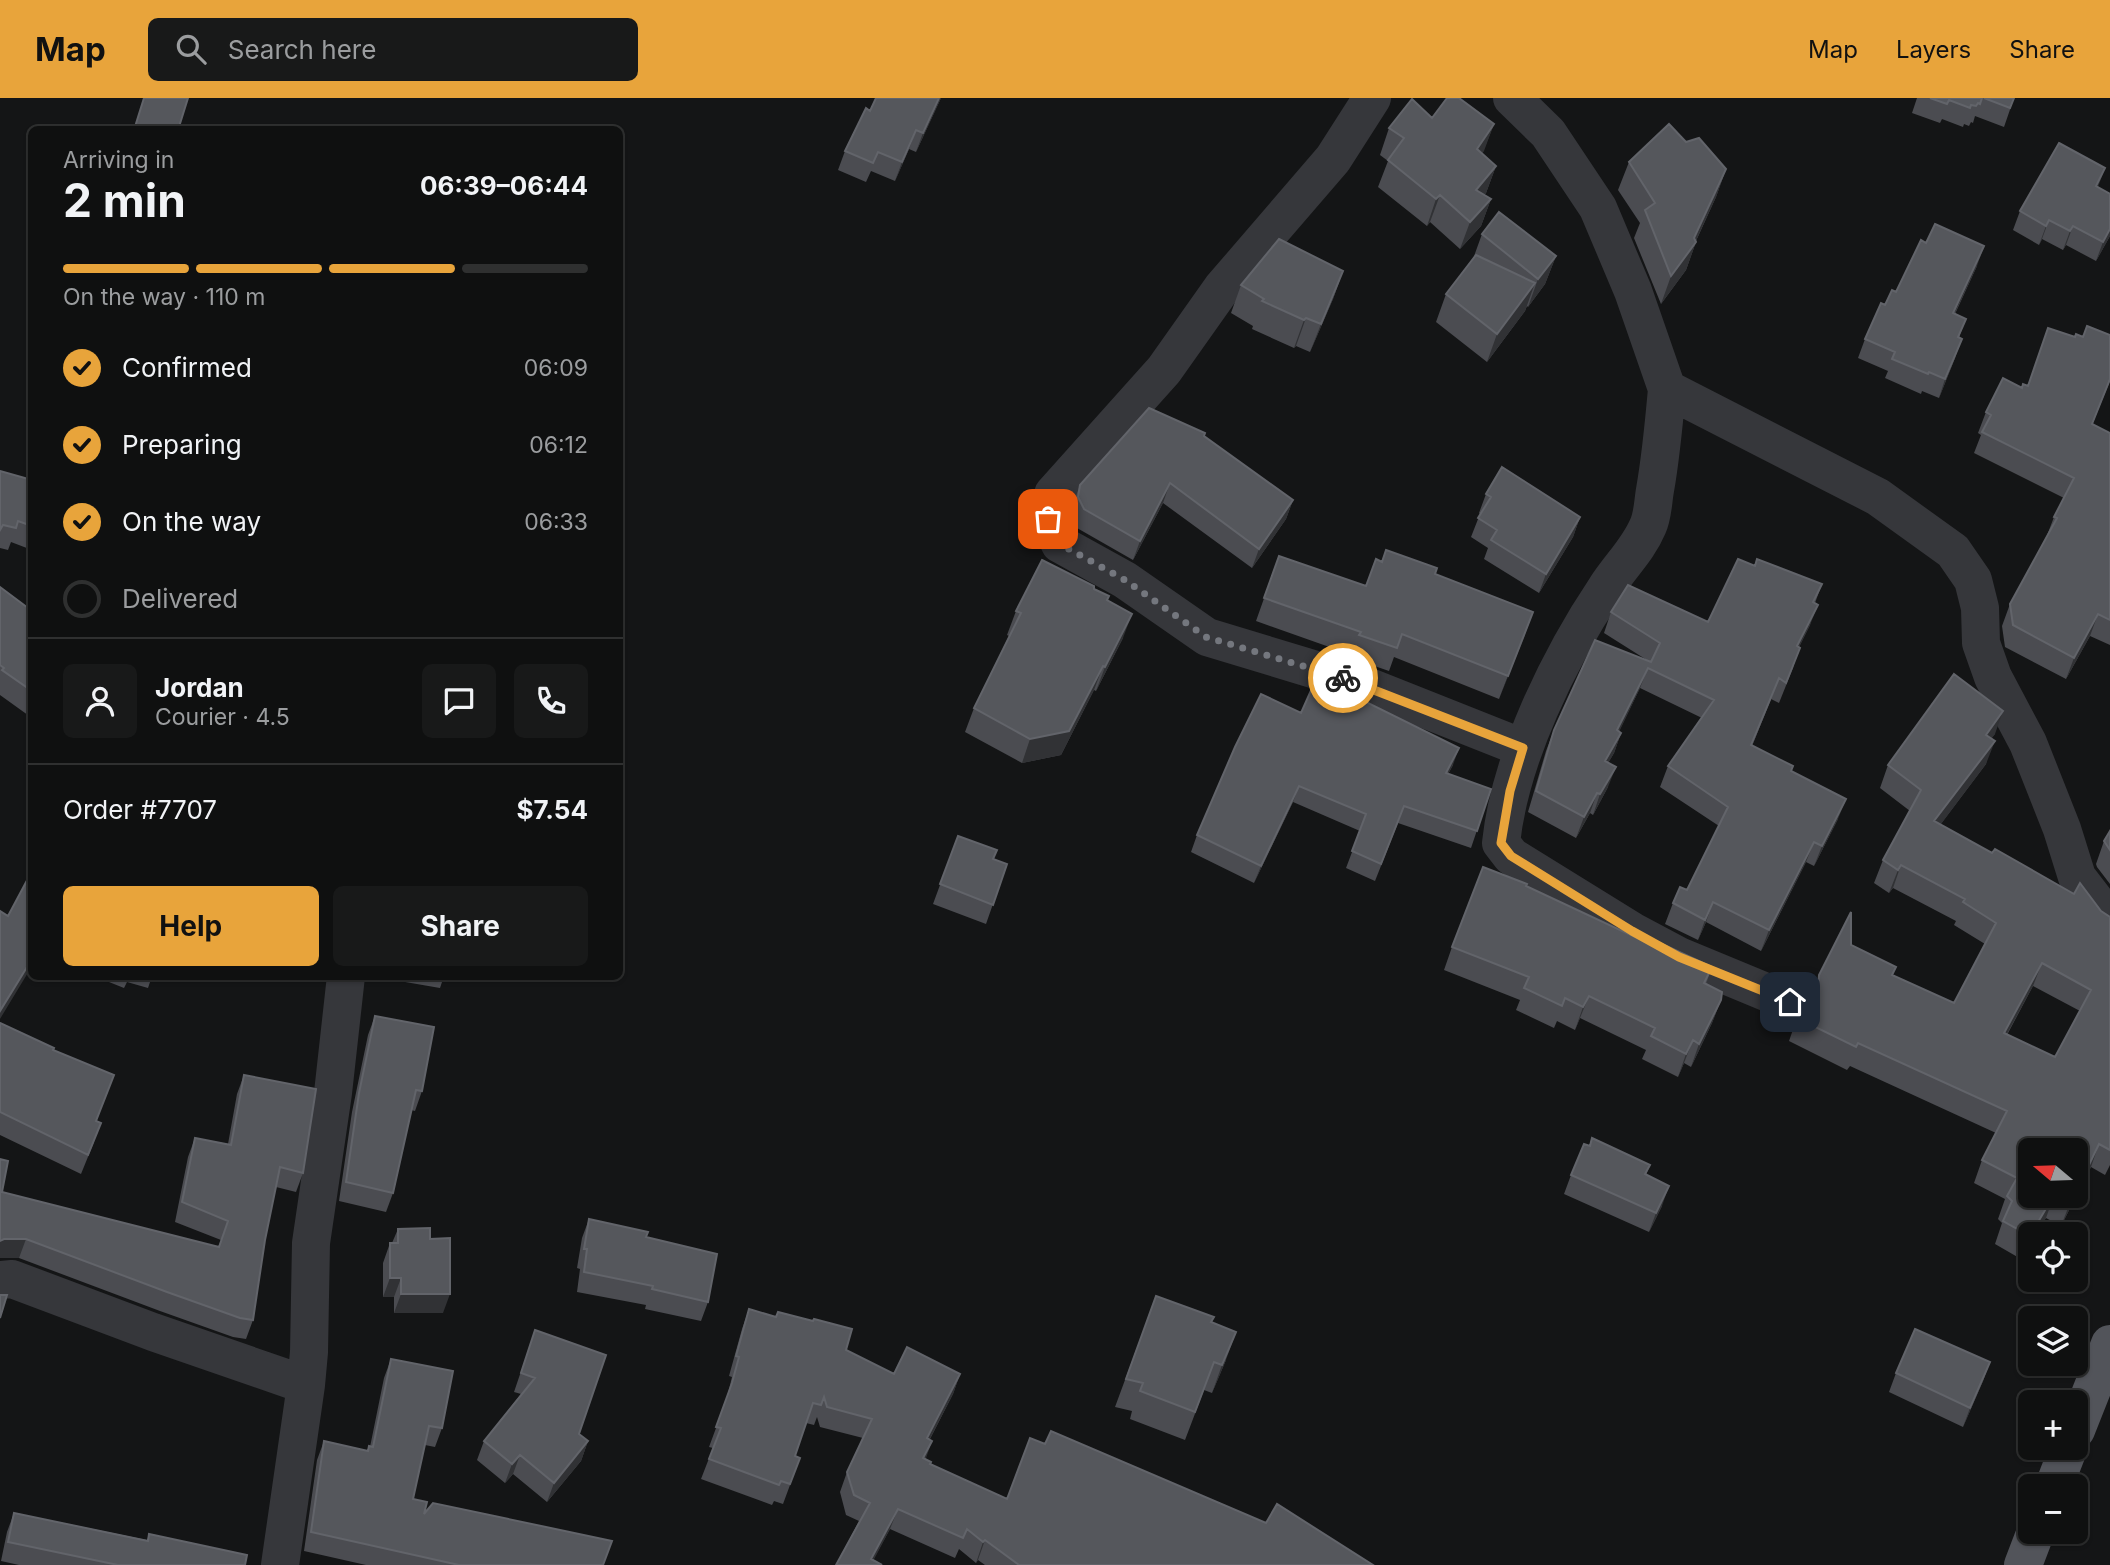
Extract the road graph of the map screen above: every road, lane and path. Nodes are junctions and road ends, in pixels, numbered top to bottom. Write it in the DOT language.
graph roads {
  1 [pos="1372,98"];
  2 [pos="1513,98"];
  3 [pos="1667,389"];
  4 [pos="1523,748"];
  5 [pos="2110,920"];
  6 [pos="346,980"];
  7 [pos="1790,1002"];
  8 [pos="0,1279"];
  9 [pos="2110,1344"];
  10 [pos="306,1385"];
  11 [pos="2088,1400"];
  12 [pos="2031,1544"];
  13 [pos="279,1565"];
  14 [pos="2023,1565"];
  1 -- 4 [label="street"];
  2 -- 3 [label="street"];
  3 -- 4 [label="street"];
  3 -- 5 [label="street"];
  4 -- 7 [label="street"];
  6 -- 10 [label="street"];
  8 -- 10 [label="street"];
  9 -- 11 [label="main road"];
  10 -- 13 [label="street"];
  12 -- 14 [label="main road"];
}
